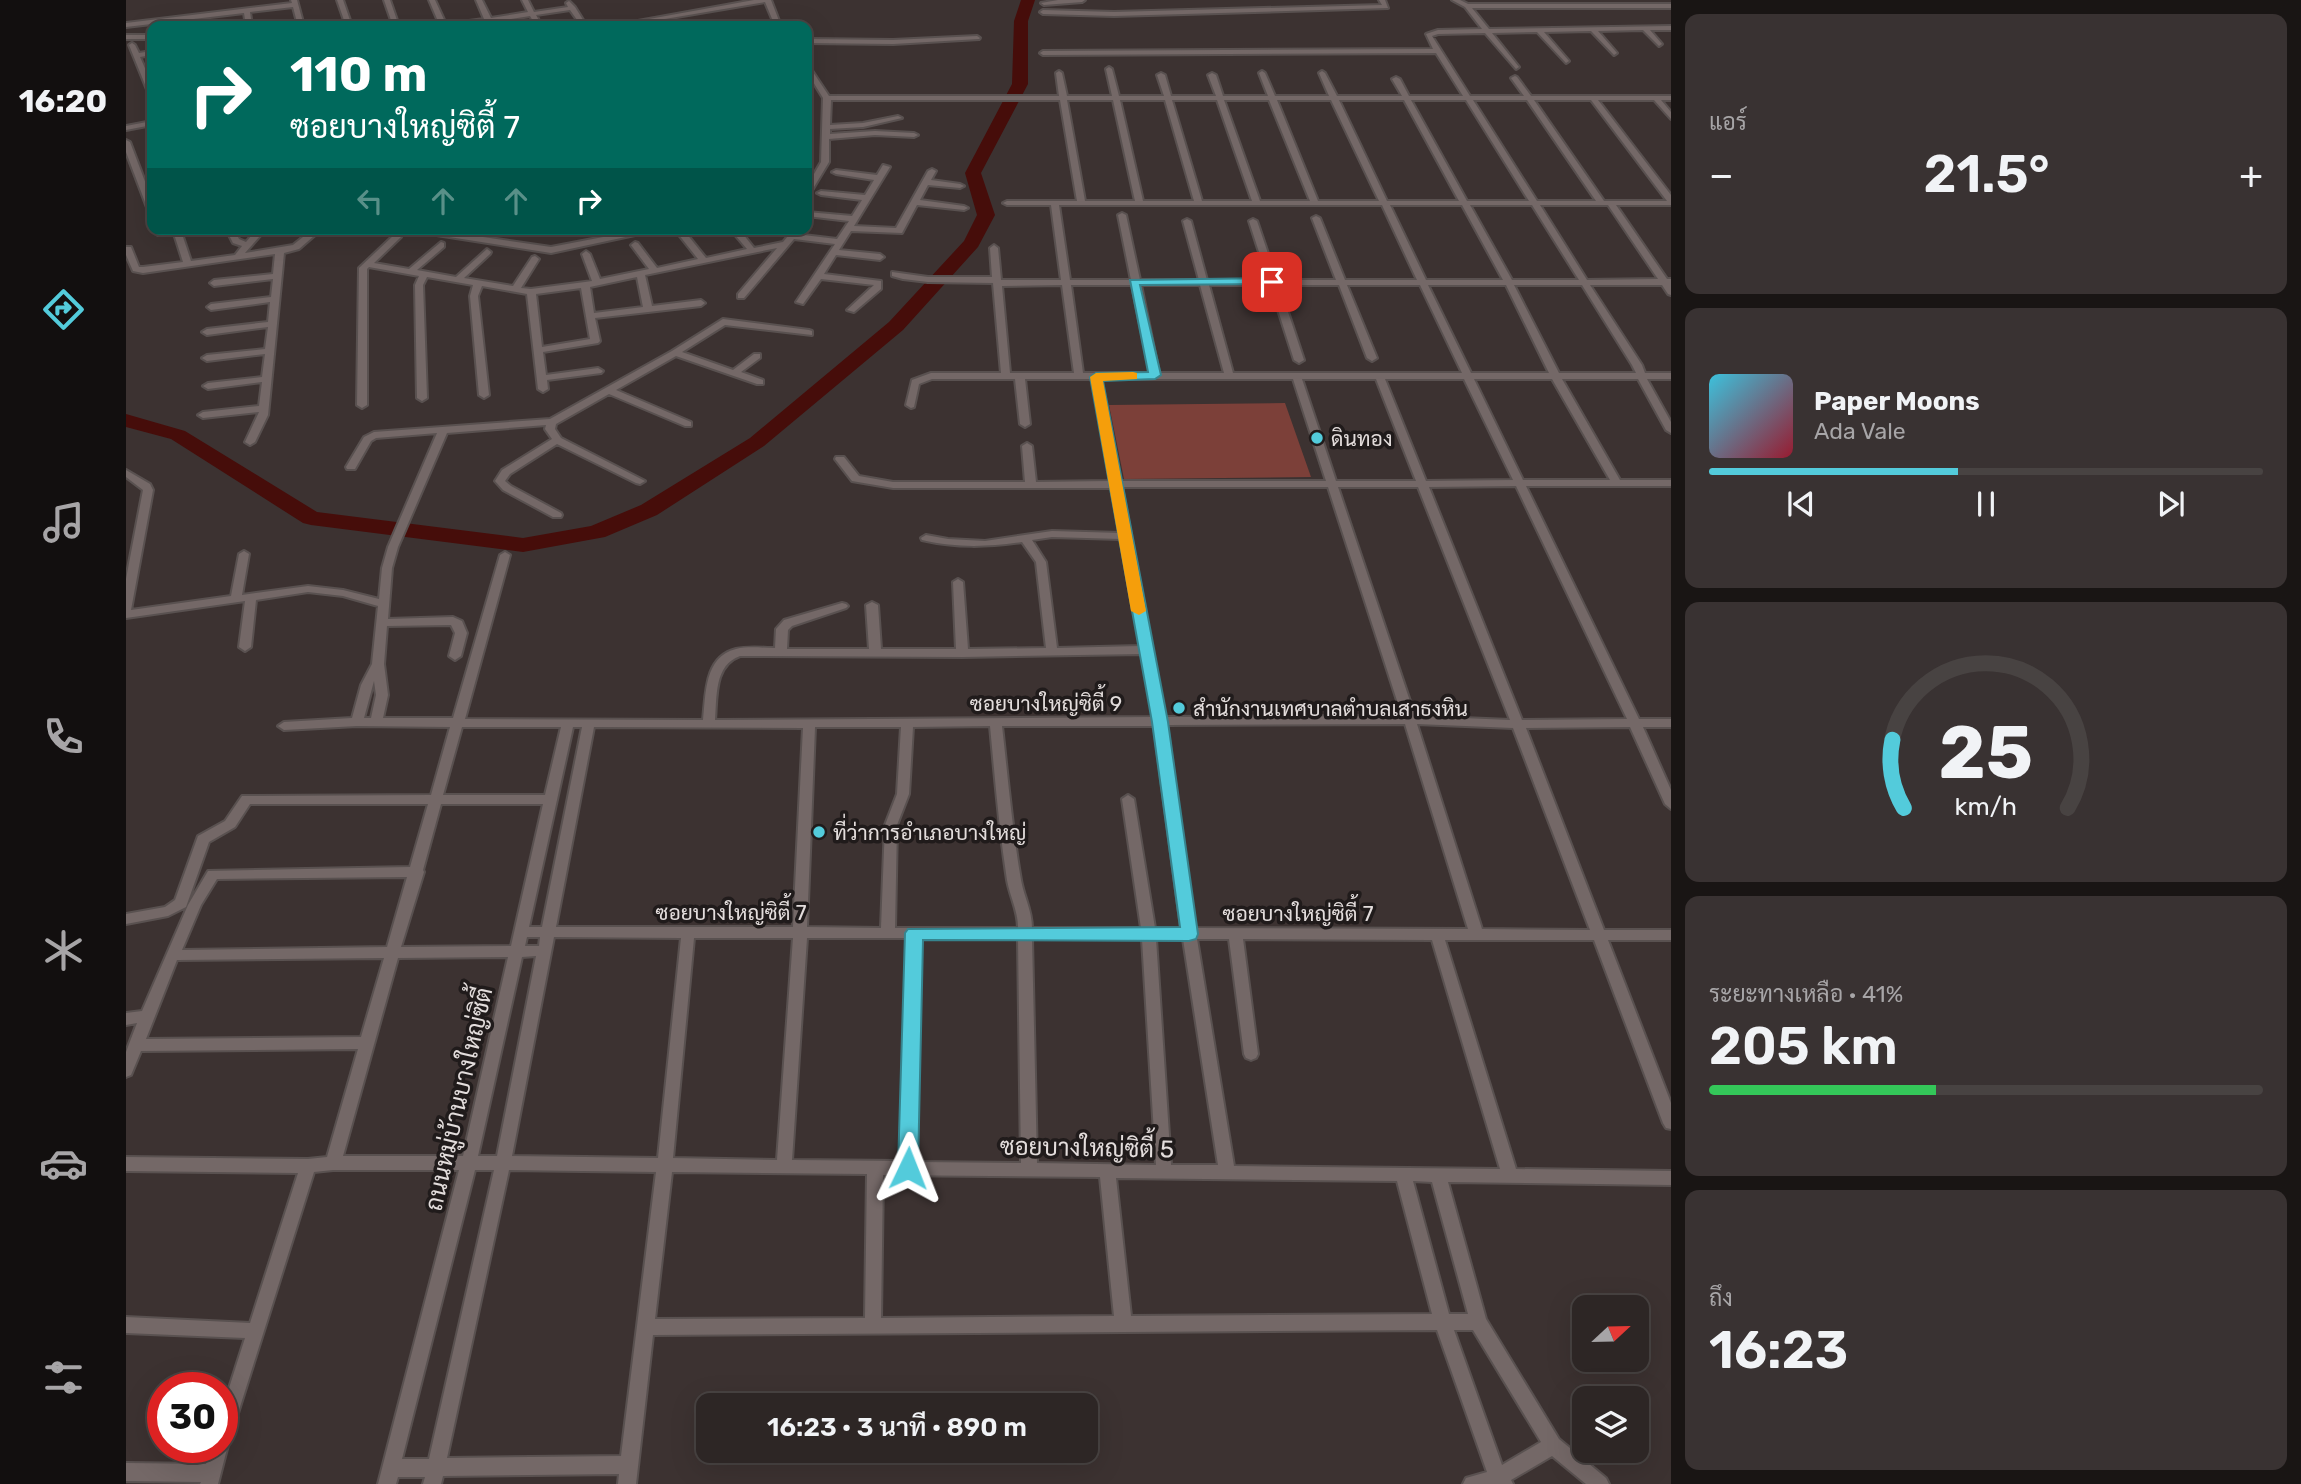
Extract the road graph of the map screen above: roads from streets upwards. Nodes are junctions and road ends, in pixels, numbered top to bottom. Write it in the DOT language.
graph roads {
  1 [pos="340,0"];
  2 [pos="387,0"];
  3 [pos="432,0"];
  4 [pos="478,0"];
  5 [pos="524,0"];
  6 [pos="568,0"];
  7 [pos="766,0"];
  8 [pos="1082,0"];
  9 [pos="1193,0"];
  10 [pos="1238,0"];
  11 [pos="1286,0"];
  12 [pos="1333,0"];
  13 [pos="1382,0"];
  14 [pos="1455,0"];
  15 [pos="294,3"];
  16 [pos="1044,3"];
  17 [pos="1467,6"];
  18 [pos="1671,6"];
  19 [pos="573,8"];
  20 [pos="1341,9"];
  21 [pos="247,11"];
  22 [pos="1297,11"];
  23 [pos="1043,12"];
  24 [pos="1249,12"];
  25 [pos="532,13"];
  26 [pos="1203,13"];
  27 [pos="202,16"];
  28 [pos="160,21"];
  29 [pos="202,21"];
  30 [pos="248,21"];
  31 [pos="299,21"];
  32 [pos="347,21"];
  33 [pos="394,21"];
  34 [pos="442,21"];
  35 [pos="488,21"];
  36 [pos="498,21"];
  37 [pos="536,21"];
  38 [pos="581,21"];
  39 [pos="640,21"];
  40 [pos="776,21"];
  41 [pos="147,23"];
  42 [pos="126,25"];
  43 [pos="1644,28"];
  44 [pos="1671,28"];
  45 [pos="1592,29"];
  46 [pos="1486,30"];
  47 [pos="1539,30"];
  48 [pos="977,38"];
  49 [pos="147,39"];
  50 [pos="128,41"];
  51 [pos="812,41"];
  52 [pos="1659,44"];
  53 [pos="1438,51"];
  54 [pos="1043,53"];
  55 [pos="1614,53"];
  56 [pos="147,54"];
  57 [pos="136,55"];
  58 [pos="1566,61"];
  59 [pos="1516,67"];
  60 [pos="1109,69"];
  61 [pos="143,70"];
  62 [pos="147,70"];
  63 [pos="812,73"];
  64 [pos="1059,73"];
  65 [pos="1262,73"];
  66 [pos="1322,73"];
  67 [pos="1161,75"];
  68 [pos="1212,75"];
  69 [pos="147,78"];
  70 [pos="1516,78"];
  71 [pos="1396,79"];
  72 [pos="827,98"];
  73 [pos="1656,98"];
  74 [pos="1671,98"];
  75 [pos="1026,99"];
  76 [pos="1064,99"];
  77 [pos="1115,99"];
  78 [pos="1168,99"];
  79 [pos="1221,99"];
  80 [pos="1271,99"];
  81 [pos="1335,99"];
  82 [pos="1405,99"];
  83 [pos="1467,99"];
  84 [pos="1529,99"];
  85 [pos="1593,99"];
  86 [pos="1671,117"];
  87 [pos="898,118"];
  88 [pos="147,124"];
  89 [pos="872,124"];
  90 [pos="826,127"];
  91 [pos="126,128"];
  92 [pos="875,133"];
  93 [pos="914,135"];
  94 [pos="826,137"];
  95 [pos="126,142"];
  96 [pos="886,167"];
  97 [pos="932,171"];
  98 [pos="836,173"];
  99 [pos="812,178"];
  100 [pos="880,178"];
  101 [pos="926,182"];
  102 [pos="960,186"];
  103 [pos="821,193"];
  104 [pos="147,197"];
  105 [pos="867,198"];
  106 [pos="915,202"];
  107 [pos="1462,202"];
  108 [pos="1533,202"];
  109 [pos="1671,202"];
  110 [pos="1007,203"];
  111 [pos="1140,203"];
  112 [pos="1199,203"];
  113 [pos="1257,203"];
  114 [pos="1315,203"];
  115 [pos="1386,203"];
  116 [pos="1606,203"];
  117 [pos="1055,204"];
  118 [pos="1082,204"];
  119 [pos="964,208"];
  120 [pos="812,215"];
  121 [pos="1122,215"];
  122 [pos="1316,218"];
  123 [pos="855,219"];
  124 [pos="1187,221"];
  125 [pos="1253,221"];
  126 [pos="849,228"];
  127 [pos="233,235"];
  128 [pos="256,235"];
  129 [pos="310,235"];
  130 [pos="451,235"];
  131 [pos="628,235"];
  132 [pos="683,235"];
  133 [pos="739,235"];
  134 [pos="788,235"];
  135 [pos="800,235"];
  136 [pos="179,237"];
  137 [pos="397,237"];
  138 [pos="840,242"];
  139 [pos="784,244"];
  140 [pos="247,245"];
  141 [pos="441,245"];
  142 [pos="635,245"];
  143 [pos="994,248"];
  144 [pos="128,249"];
  145 [pos="752,250"];
  146 [pos="280,251"];
  147 [pos="835,252"];
  148 [pos="487,253"];
  149 [pos="586,254"];
  150 [pos="238,256"];
  151 [pos="880,257"];
  152 [pos="535,259"];
  153 [pos="703,260"];
  154 [pos="188,263"];
  155 [pos="366,264"];
  156 [pos="654,270"];
  157 [pos="410,272"];
  158 [pos="640,273"];
  159 [pos="424,274"];
  160 [pos="895,274"];
  161 [pos="277,276"];
  162 [pos="819,276"];
  163 [pos="457,280"];
  164 [pos="997,281"];
  165 [pos="1508,281"];
  166 [pos="597,282"];
  167 [pos="1134,282"];
  168 [pos="1204,282"];
  169 [pos="1272,282"];
  170 [pos="1341,282"];
  171 [pos="1424,282"];
  172 [pos="1586,282"];
  173 [pos="1668,282"];
  174 [pos="214,283"];
  175 [pos="1065,283"];
  176 [pos="478,284"];
  177 [pos="585,285"];
  178 [pos="515,290"];
  179 [pos="531,292"];
  180 [pos="1671,292"];
  181 [pos="741,296"];
  182 [pos="275,299"];
  183 [pos="800,302"];
  184 [pos="701,303"];
  185 [pos="211,307"];
  186 [pos="648,309"];
  187 [pos="851,310"];
  188 [pos="592,316"];
  189 [pos="272,324"];
  190 [pos="207,332"];
  191 [pos="809,333"];
  192 [pos="538,350"];
  193 [pos="270,351"];
  194 [pos="675,353"];
  195 [pos="757,356"];
  196 [pos="206,358"];
  197 [pos="1372,358"];
  198 [pos="1299,360"];
  199 [pos="598,371"];
  200 [pos="734,373"];
  201 [pos="1155,375"];
  202 [pos="1229,375"];
  203 [pos="1296,375"];
  204 [pos="1379,375"];
  205 [pos="1467,375"];
  206 [pos="1557,375"];
  207 [pos="1006,376"];
  208 [pos="1643,376"];
  209 [pos="1671,376"];
  210 [pos="1020,377"];
  211 [pos="1079,377"];
  212 [pos="1096,377"];
  213 [pos="267,379"];
  214 [pos="760,382"];
  215 [pos="208,386"];
  216 [pos="610,390"];
  217 [pos="484,395"];
  218 [pos="422,398"];
  219 [pos="362,405"];
  220 [pos="911,405"];
  221 [pos="264,408"];
  222 [pos="203,415"];
  223 [pos="552,422"];
  224 [pos="688,424"];
  225 [pos="1025,424"];
  226 [pos="1671,430"];
  227 [pos="443,431"];
  228 [pos="557,440"];
  229 [pos="250,442"];
  230 [pos="1027,446"];
  231 [pos="840,459"];
  232 [pos="351,467"];
  233 [pos="126,472"];
  234 [pos="640,481"];
  235 [pos="1616,482"];
  236 [pos="1518,483"];
  237 [pos="1671,483"];
  238 [pos="1331,484"];
  239 [pos="1422,484"];
  240 [pos="1117,485"];
  241 [pos="1031,486"];
  242 [pos="410,509"];
  243 [pos="557,515"];
  244 [pos="1126,536"];
  245 [pos="926,538"];
  246 [pos="1026,539"];
  247 [pos="393,547"];
  248 [pos="244,554"];
  249 [pos="505,555"];
  250 [pos="958,582"];
  251 [pos="251,597"];
  252 [pos="236,599"];
  253 [pos="382,603"];
  254 [pos="872,605"];
  255 [pos="842,606"];
  256 [pos="126,611"];
  257 [pos="381,623"];
  258 [pos="244,647"];
  259 [pos="1146,650"];
  260 [pos="780,652"];
  261 [pos="1052,652"];
  262 [pos="875,653"];
  263 [pos="962,653"];
  264 [pos="454,656"];
  265 [pos="378,664"];
  266 [pos="1409,720"];
  267 [pos="809,722"];
  268 [pos="907,722"];
  269 [pos="996,722"];
  270 [pos="1160,722"];
  271 [pos="357,723"];
  272 [pos="376,723"];
  273 [pos="459,723"];
  274 [pos="568,723"];
  275 [pos="589,723"];
  276 [pos="1671,723"];
  277 [pos="709,724"];
  278 [pos="1518,724"];
  279 [pos="1635,724"];
  280 [pos="284,726"];
  281 [pos="437,799"];
  282 [pos="1128,799"];
  283 [pos="550,800"];
  284 [pos="1671,804"];
  285 [pos="416,872"];
  286 [pos="126,919"];
  287 [pos="521,932"];
  288 [pos="547,932"];
  289 [pos="688,933"];
  290 [pos="800,933"];
  291 [pos="888,933"];
  292 [pos="914,933"];
  293 [pos="1026,934"];
  294 [pos="1149,934"];
  295 [pos="1189,934"];
  296 [pos="1235,934"];
  297 [pos="1437,935"];
  298 [pos="1477,935"];
  299 [pos="1598,935"];
  300 [pos="1671,935"];
  301 [pos="516,950"];
  302 [pos="543,951"];
  303 [pos="393,952"];
  304 [pos="174,956"];
  305 [pos="149,1016"];
  306 [pos="126,1019"];
  307 [pos="368,1043"];
  308 [pos="136,1045"];
  309 [pos="1251,1054"];
  310 [pos="126,1071"];
  311 [pos="1671,1123"];
  312 [pos="333,1163"];
  313 [pos="469,1163"];
  314 [pos="503,1163"];
  315 [pos="126,1164"];
  316 [pos="665,1165"];
  317 [pos="308,1166"];
  318 [pos="784,1167"];
  319 [pos="876,1168"];
  320 [pos="908,1168"];
  321 [pos="1029,1170"];
  322 [pos="1107,1171"];
  323 [pos="1164,1172"];
  324 [pos="1227,1172"];
  325 [pos="1404,1175"];
  326 [pos="1438,1175"];
  327 [pos="1510,1176"];
  328 [pos="1671,1178"];
  329 [pos="1478,1322"];
  330 [pos="1443,1323"];
  331 [pos="1123,1324"];
  332 [pos="126,1325"];
  333 [pos="873,1325"];
  334 [pos="646,1327"];
  335 [pos="255,1331"];
  336 [pos="238,1387"];
  337 [pos="1553,1446"];
  338 [pos="629,1465"];
  339 [pos="126,1472"];
  340 [pos="434,1475"];
  341 [pos="388,1476"];
  342 [pos="210,1478"];
  343 [pos="1501,1481"];
  344 [pos="627,1484"];
  345 [pos="1472,1484"];
  346 [pos="1600,1484"];
  1 -- 32 [label="street"];
  2 -- 33 [label="street"];
  3 -- 34 [label="street"];
  4 -- 35 [label="street"];
  5 -- 25 [label="street"];
  6 -- 19 [label="street"];
  7 -- 39 [label="street"];
  7 -- 40 [label="street"];
  8 -- 16 [label="street"];
  9 -- 26 [label="street"];
  10 -- 24 [label="street"];
  11 -- 22 [label="street"];
  12 -- 20 [label="street"];
  13 -- 20 [label="street"];
  14 -- 17 [label="street"];
  15 -- 21 [label="street"];
  15 -- 31 [label="street"];
  17 -- 18 [label="street"];
  17 -- 46 [label="street"];
  19 -- 25 [label="street"];
  19 -- 38 [label="street"];
  20 -- 22 [label="street"];
  21 -- 27 [label="street"];
  21 -- 30 [label="street"];
  22 -- 24 [label="street"];
  23 -- 26 [label="street"];
  24 -- 26 [label="street"];
  25 -- 36 [label="street"];
  25 -- 37 [label="street"];
  27 -- 28 [label="street"];
  27 -- 29 [label="street"];
  41 -- 42 [label="street"];
  43 -- 44 [label="street"];
  43 -- 45 [label="street"];
  43 -- 52 [label="street"];
  45 -- 47 [label="street"];
  45 -- 55 [label="street"];
  46 -- 47 [label="street"];
  46 -- 53 [label="street"];
  46 -- 59 [label="street"];
  47 -- 58 [label="street"];
  48 -- 51 [label="street"];
  49 -- 50 [label="street"];
  50 -- 57 [label="street"];
  53 -- 54 [label="street"];
  53 -- 83 [label="street"];
  56 -- 57 [label="street"];
  57 -- 61 [label="street"];
  60 -- 77 [label="street"];
  61 -- 62 [label="street"];
  61 -- 69 [label="street"];
  63 -- 72 [label="street"];
  64 -- 76 [label="street"];
  65 -- 80 [label="street"];
  66 -- 81 [label="street"];
  67 -- 78 [label="street"];
  68 -- 79 [label="street"];
  70 -- 84 [label="street"];
  71 -- 82 [label="street"];
  72 -- 75 [label="street"];
  72 -- 90 [label="street"];
  73 -- 74 [label="street"];
  73 -- 85 [label="street"];
  73 -- 86 [label="street"];
  75 -- 76 [label="street"];
  76 -- 77 [label="street"];
  76 -- 118 [label="street"];
  77 -- 78 [label="street"];
  77 -- 111 [label="street"];
  78 -- 79 [label="street"];
  78 -- 112 [label="street"];
  79 -- 80 [label="street"];
  79 -- 113 [label="street"];
  80 -- 81 [label="street"];
  80 -- 114 [label="street"];
  81 -- 82 [label="street"];
  81 -- 115 [label="street"];
  82 -- 83 [label="street"];
  82 -- 107 [label="street"];
  83 -- 84 [label="street"];
  83 -- 108 [label="street"];
  84 -- 85 [label="street"];
  84 -- 116 [label="street"];
  85 -- 109 [label="street"];
  87 -- 89 [label="street"];
  88 -- 91 [label="street"];
  89 -- 90 [label="street"];
  89 -- 92 [label="street"];
  90 -- 94 [label="street"];
  92 -- 93 [label="street"];
  92 -- 94 [label="street"];
  94 -- 99 [label="street"];
  95 -- 104 [label="street"];
  96 -- 100 [label="street"];
  97 -- 101 [label="street"];
  98 -- 100 [label="street"];
  100 -- 105 [label="street"];
  101 -- 102 [label="street"];
  101 -- 106 [label="street"];
  103 -- 105 [label="street"];
  105 -- 123 [label="street"];
  106 -- 119 [label="street"];
  106 -- 126 [label="street"];
  107 -- 108 [label="street"];
  107 -- 115 [label="street"];
  107 -- 165 [label="street"];
  108 -- 116 [label="street"];
  108 -- 172 [label="street"];
  109 -- 116 [label="street"];
  110 -- 117 [label="street"];
  111 -- 112 [label="street"];
  111 -- 118 [label="street"];
  112 -- 113 [label="street"];
  113 -- 114 [label="street"];
  114 -- 115 [label="street"];
  115 -- 171 [label="street"];
  116 -- 173 [label="street"];
  117 -- 118 [label="street"];
  117 -- 175 [label="street"];
  120 -- 123 [label="street"];
  121 -- 167 [label="street"];
  122 -- 170 [label="street"];
  123 -- 126 [label="street"];
  124 -- 168 [label="street"];
  125 -- 169 [label="street"];
  126 -- 138 [label="street"];
  127 -- 140 [label="street"];
  128 -- 140 [label="street"];
  129 -- 146 [label="street"];
  130 -- 131 [label="street"];
  132 -- 153 [label="street"];
  133 -- 145 [label="street"];
  134 -- 139 [label="street"];
  135 -- 138 [label="street"];
  136 -- 154 [label="street"];
  137 -- 155 [label="street"];
  138 -- 147 [label="street"];
  139 -- 145 [label="street"];
  139 -- 181 [label="street"];
  140 -- 150 [label="street"];
  141 -- 157 [label="street"];
  142 -- 156 [label="street"];
  143 -- 164 [label="street"];
  144 -- 154 [label="street"];
  145 -- 153 [label="street"];
  146 -- 150 [label="street"];
  146 -- 161 [label="street"];
  147 -- 151 [label="street"];
  147 -- 162 [label="street"];
  148 -- 163 [label="street"];
  149 -- 166 [label="street"];
  150 -- 154 [label="street"];
  152 -- 178 [label="street"];
  153 -- 156 [label="street"];
  155 -- 157 [label="street"];
  155 -- 219 [label="street"];
  156 -- 158 [label="street"];
  157 -- 159 [label="street"];
  158 -- 166 [label="street"];
  158 -- 186 [label="street"];
  159 -- 163 [label="street"];
  159 -- 218 [label="street"];
  160 -- 164 [label="street"];
  161 -- 174 [label="street"];
  161 -- 182 [label="street"];
  162 -- 183 [label="street"];
  162 -- 187 [label="street"];
  163 -- 176 [label="street"];
  164 -- 175 [label="street"];
  164 -- 207 [label="street"];
  165 -- 171 [label="street"];
  165 -- 172 [label="street"];
  165 -- 206 [label="street"];
  166 -- 177 [label="street"];
  167 -- 168 [label="street"];
  167 -- 175 [label="street"];
  167 -- 201 [label="street"];
  168 -- 169 [label="street"];
  168 -- 202 [label="street"];
  169 -- 170 [label="street"];
  169 -- 198 [label="street"];
  170 -- 171 [label="street"];
  170 -- 197 [label="street"];
  171 -- 205 [label="street"];
  172 -- 173 [label="street"];
  172 -- 208 [label="street"];
  173 -- 180 [label="street"];
  175 -- 211 [label="street"];
  176 -- 178 [label="street"];
  176 -- 217 [label="street"];
  177 -- 179 [label="street"];
  177 -- 188 [label="street"];
  178 -- 179 [label="street"];
  179 -- 192 [label="street"];
  182 -- 185 [label="street"];
  182 -- 189 [label="street"];
  184 -- 186 [label="street"];
  186 -- 188 [label="street"];
  188 -- 192 [label="street"];
  189 -- 190 [label="street"];
  189 -- 193 [label="street"];
  191 -- 194 [label="street"];
  192 -- 199 [label="street"];
  193 -- 196 [label="street"];
  193 -- 213 [label="street"];
  194 -- 200 [label="street"];
  194 -- 216 [label="street"];
  195 -- 200 [label="street"];
  200 -- 214 [label="street"];
  201 -- 202 [label="street"];
  201 -- 212 [label="street"];
  202 -- 203 [label="street"];
  203 -- 204 [label="street"];
  203 -- 238 [label="street"];
  204 -- 205 [label="street"];
  204 -- 239 [label="street"];
  205 -- 206 [label="street"];
  205 -- 236 [label="street"];
  206 -- 208 [label="street"];
  206 -- 235 [label="street"];
  207 -- 210 [label="street"];
  207 -- 220 [label="street"];
  208 -- 209 [label="street"];
  208 -- 226 [label="street"];
  210 -- 211 [label="street"];
  210 -- 225 [label="street"];
  211 -- 212 [label="street"];
  212 -- 240 [label="street"];
  213 -- 215 [label="street"];
  213 -- 221 [label="street"];
  216 -- 223 [label="street"];
  216 -- 224 [label="street"];
  221 -- 222 [label="street"];
  221 -- 229 [label="street"];
  223 -- 227 [label="street"];
  223 -- 228 [label="street"];
  227 -- 232 [label="street"];
  227 -- 242 [label="street"];
  228 -- 234 [label="street"];
  228 -- 243 [label="street"];
  230 -- 241 [label="street"];
  231 -- 241 [label="street"];
  233 -- 256 [label="street"];
  235 -- 236 [label="street"];
  235 -- 237 [label="street"];
  236 -- 239 [label="street"];
  236 -- 279 [label="street"];
  238 -- 239 [label="street"];
  238 -- 240 [label="street"];
  238 -- 266 [label="street"];
  239 -- 278 [label="street"];
  240 -- 241 [label="street"];
  240 -- 244 [label="street"];
  242 -- 247 [label="street"];
  244 -- 246 [label="street"];
  244 -- 259 [label="street"];
  245 -- 246 [label="street"];
  246 -- 261 [label="street"];
  247 -- 253 [label="street"];
  248 -- 252 [label="street"];
  249 -- 273 [label="street"];
  250 -- 263 [label="street"];
  251 -- 252 [label="street"];
  251 -- 253 [label="street"];
  251 -- 258 [label="street"];
  252 -- 256 [label="street"];
  253 -- 257 [label="street"];
  254 -- 262 [label="street"];
  255 -- 260 [label="street"];
  257 -- 264 [label="street"];
  257 -- 265 [label="street"];
  259 -- 261 [label="street"];
  259 -- 270 [label="street"];
  260 -- 262 [label="street"];
  260 -- 277 [label="street"];
  261 -- 263 [label="street"];
  262 -- 263 [label="street"];
  265 -- 271 [label="street"];
  265 -- 272 [label="street"];
  266 -- 270 [label="street, ซอยบางใหญ่ซิตี้ 9"];
  266 -- 278 [label="street, ซอยบางใหญ่ซิตี้ 9"];
  266 -- 298 [label="street"];
  267 -- 268 [label="street, ซอยบางใหญ่ซิตี้ 9"];
  267 -- 277 [label="street, ซอยบางใหญ่ซิตี้ 9"];
  267 -- 290 [label="street"];
  268 -- 269 [label="street, ซอยบางใหญ่ซิตี้ 9"];
  268 -- 291 [label="street"];
  269 -- 270 [label="street, ซอยบางใหญ่ซิตี้ 9"];
  269 -- 293 [label="street"];
  270 -- 295 [label="street"];
  271 -- 272 [label="street, ซอยบางใหญ่ซิตี้ 9"];
  271 -- 280 [label="street, ซอยบางใหญ่ซิตี้ 9"];
  272 -- 273 [label="street, ซอยบางใหญ่ซิตี้ 9"];
  273 -- 274 [label="street, ซอยบางใหญ่ซิตี้ 9"];
  273 -- 281 [label="street"];
  274 -- 275 [label="street, ซอยบางใหญ่ซิตี้ 9"];
  274 -- 283 [label="street, ถนนหมู่บ้านบางใหญ่ซิตี้"];
  275 -- 277 [label="street, ซอยบางใหญ่ซิตี้ 9"];
  275 -- 288 [label="street"];
  276 -- 279 [label="street, ซอยบางใหญ่ซิตี้ 9"];
  278 -- 279 [label="street, ซอยบางใหญ่ซิตี้ 9"];
  278 -- 299 [label="street"];
  279 -- 284 [label="street"];
  281 -- 283 [label="street"];
  281 -- 285 [label="street"];
  281 -- 286 [label="street"];
  282 -- 294 [label="street"];
  283 -- 287 [label="street, ถนนหมู่บ้านบางใหญ่ซิตี้"];
  285 -- 303 [label="street"];
  285 -- 304 [label="street"];
  287 -- 288 [label="street, ซอยบางใหญ่ซิตี้ 7"];
  287 -- 301 [label="street, ถนนหมู่บ้านบางใหญ่ซิตี้"];
  288 -- 289 [label="street, ซอยบางใหญ่ซิตี้ 7"];
  288 -- 302 [label="street"];
  289 -- 290 [label="street, ซอยบางใหญ่ซิตี้ 7"];
  289 -- 316 [label="street"];
  290 -- 291 [label="street, ซอยบางใหญ่ซิตี้ 7"];
  290 -- 318 [label="street"];
  291 -- 292 [label="street, ซอยบางใหญ่ซิตี้ 7"];
  292 -- 293 [label="street, ซอยบางใหญ่ซิตี้ 7"];
  292 -- 320 [label="street"];
  293 -- 294 [label="street, ซอยบางใหญ่ซิตี้ 7"];
  293 -- 321 [label="street"];
  294 -- 295 [label="street, ซอยบางใหญ่ซิตี้ 7"];
  294 -- 323 [label="street"];
  295 -- 296 [label="street, ซอยบางใหญ่ซิตี้ 7"];
  295 -- 324 [label="street"];
  296 -- 297 [label="street, ซอยบางใหญ่ซิตี้ 7"];
  296 -- 309 [label="street"];
  297 -- 298 [label="street, ซอยบางใหญ่ซิตี้ 7"];
  297 -- 327 [label="street"];
  298 -- 299 [label="street, ซอยบางใหญ่ซิตี้ 7"];
  299 -- 300 [label="street, ซอยบางใหญ่ซิตี้ 7"];
  299 -- 311 [label="street"];
  301 -- 302 [label="street"];
  301 -- 303 [label="street"];
  301 -- 313 [label="street, ถนนหมู่บ้านบางใหญ่ซิตี้"];
  302 -- 314 [label="street"];
  303 -- 304 [label="street"];
  303 -- 307 [label="street"];
  304 -- 305 [label="street"];
  305 -- 306 [label="street"];
  305 -- 308 [label="street"];
  307 -- 308 [label="street"];
  307 -- 312 [label="street"];
  308 -- 310 [label="street"];
  312 -- 313 [label="street, ซอยบางใหญ่ซิตี้ 5"];
  312 -- 317 [label="street, ซอยบางใหญ่ซิตี้ 5"];
  313 -- 314 [label="street, ซอยบางใหญ่ซิตี้ 5"];
  313 -- 341 [label="street, ถนนหมู่บ้านบางใหญ่ซิตี้"];
  314 -- 316 [label="street, ซอยบางใหญ่ซิตี้ 5"];
  314 -- 340 [label="street"];
  315 -- 317 [label="street, ซอยบางใหญ่ซิตี้ 5"];
  316 -- 318 [label="street, ซอยบางใหญ่ซิตี้ 5"];
  316 -- 334 [label="street"];
  317 -- 335 [label="street"];
  318 -- 319 [label="street, ซอยบางใหญ่ซิตี้ 5"];
  319 -- 320 [label="street, ซอยบางใหญ่ซิตี้ 5"];
  319 -- 333 [label="street"];
  320 -- 321 [label="street, ซอยบางใหญ่ซิตี้ 5"];
  321 -- 322 [label="street, ซอยบางใหญ่ซิตี้ 5"];
  322 -- 323 [label="street, ซอยบางใหญ่ซิตี้ 5"];
  322 -- 331 [label="street"];
  323 -- 324 [label="street, ซอยบางใหญ่ซิตี้ 5"];
  324 -- 325 [label="street, ซอยบางใหญ่ซิตี้ 5"];
  325 -- 326 [label="street, ซอยบางใหญ่ซิตี้ 5"];
  325 -- 330 [label="street"];
  326 -- 327 [label="street, ซอยบางใหญ่ซิตี้ 5"];
  326 -- 329 [label="street"];
  327 -- 328 [label="street, ซอยบางใหญ่ซิตี้ 5"];
  329 -- 330 [label="street"];
  329 -- 337 [label="street"];
  330 -- 331 [label="street"];
  330 -- 343 [label="street"];
  331 -- 333 [label="street"];
  332 -- 335 [label="street"];
  333 -- 334 [label="street"];
  334 -- 338 [label="street"];
  335 -- 336 [label="street"];
  337 -- 343 [label="street"];
  337 -- 346 [label="street"];
  338 -- 340 [label="street"];
  338 -- 344 [label="street"];
  339 -- 342 [label="street"];
  340 -- 341 [label="street"];
  343 -- 345 [label="street"];
}
